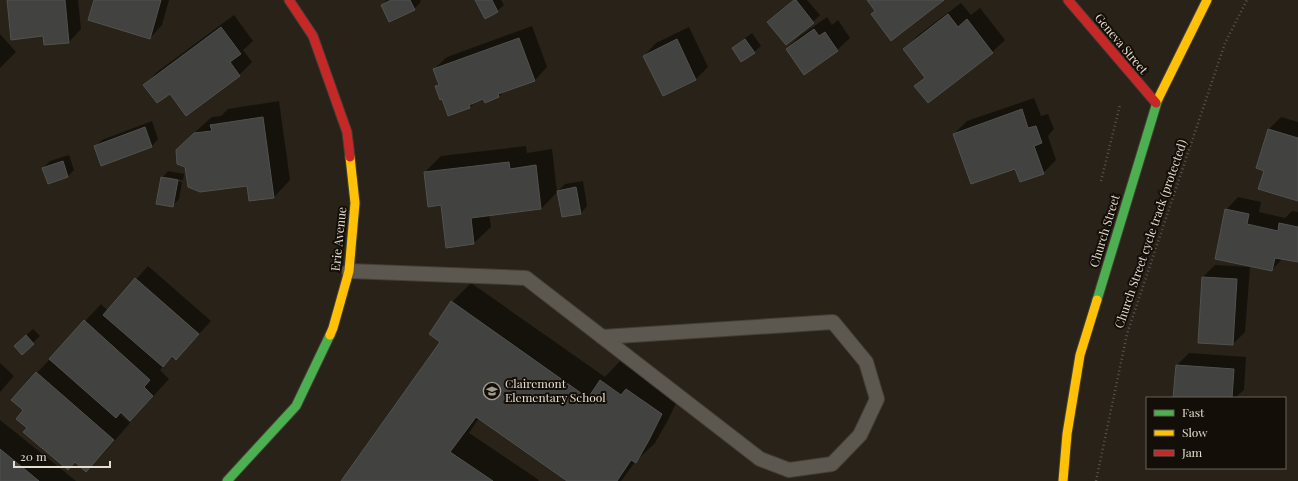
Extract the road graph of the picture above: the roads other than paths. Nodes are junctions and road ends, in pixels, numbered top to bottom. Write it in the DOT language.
graph roads {
  1 [pos="289,0"];
  2 [pos="1068,0"];
  3 [pos="1207,0"];
  4 [pos="1156,103"];
  5 [pos="349,271"];
  6 [pos="602,336"];
  7 [pos="227,481"];
  8 [pos="1063,481"];
  1 -- 5 [label="street, Erie Avenue"];
  2 -- 4 [label="street, Geneva Street"];
  3 -- 4 [label="street, Church Street"];
  4 -- 8 [label="street, Church Street"];
  5 -- 6 [label="lane"];
  5 -- 7 [label="street, Erie Avenue"];
  6 -- 6 [label="lane"];
}
